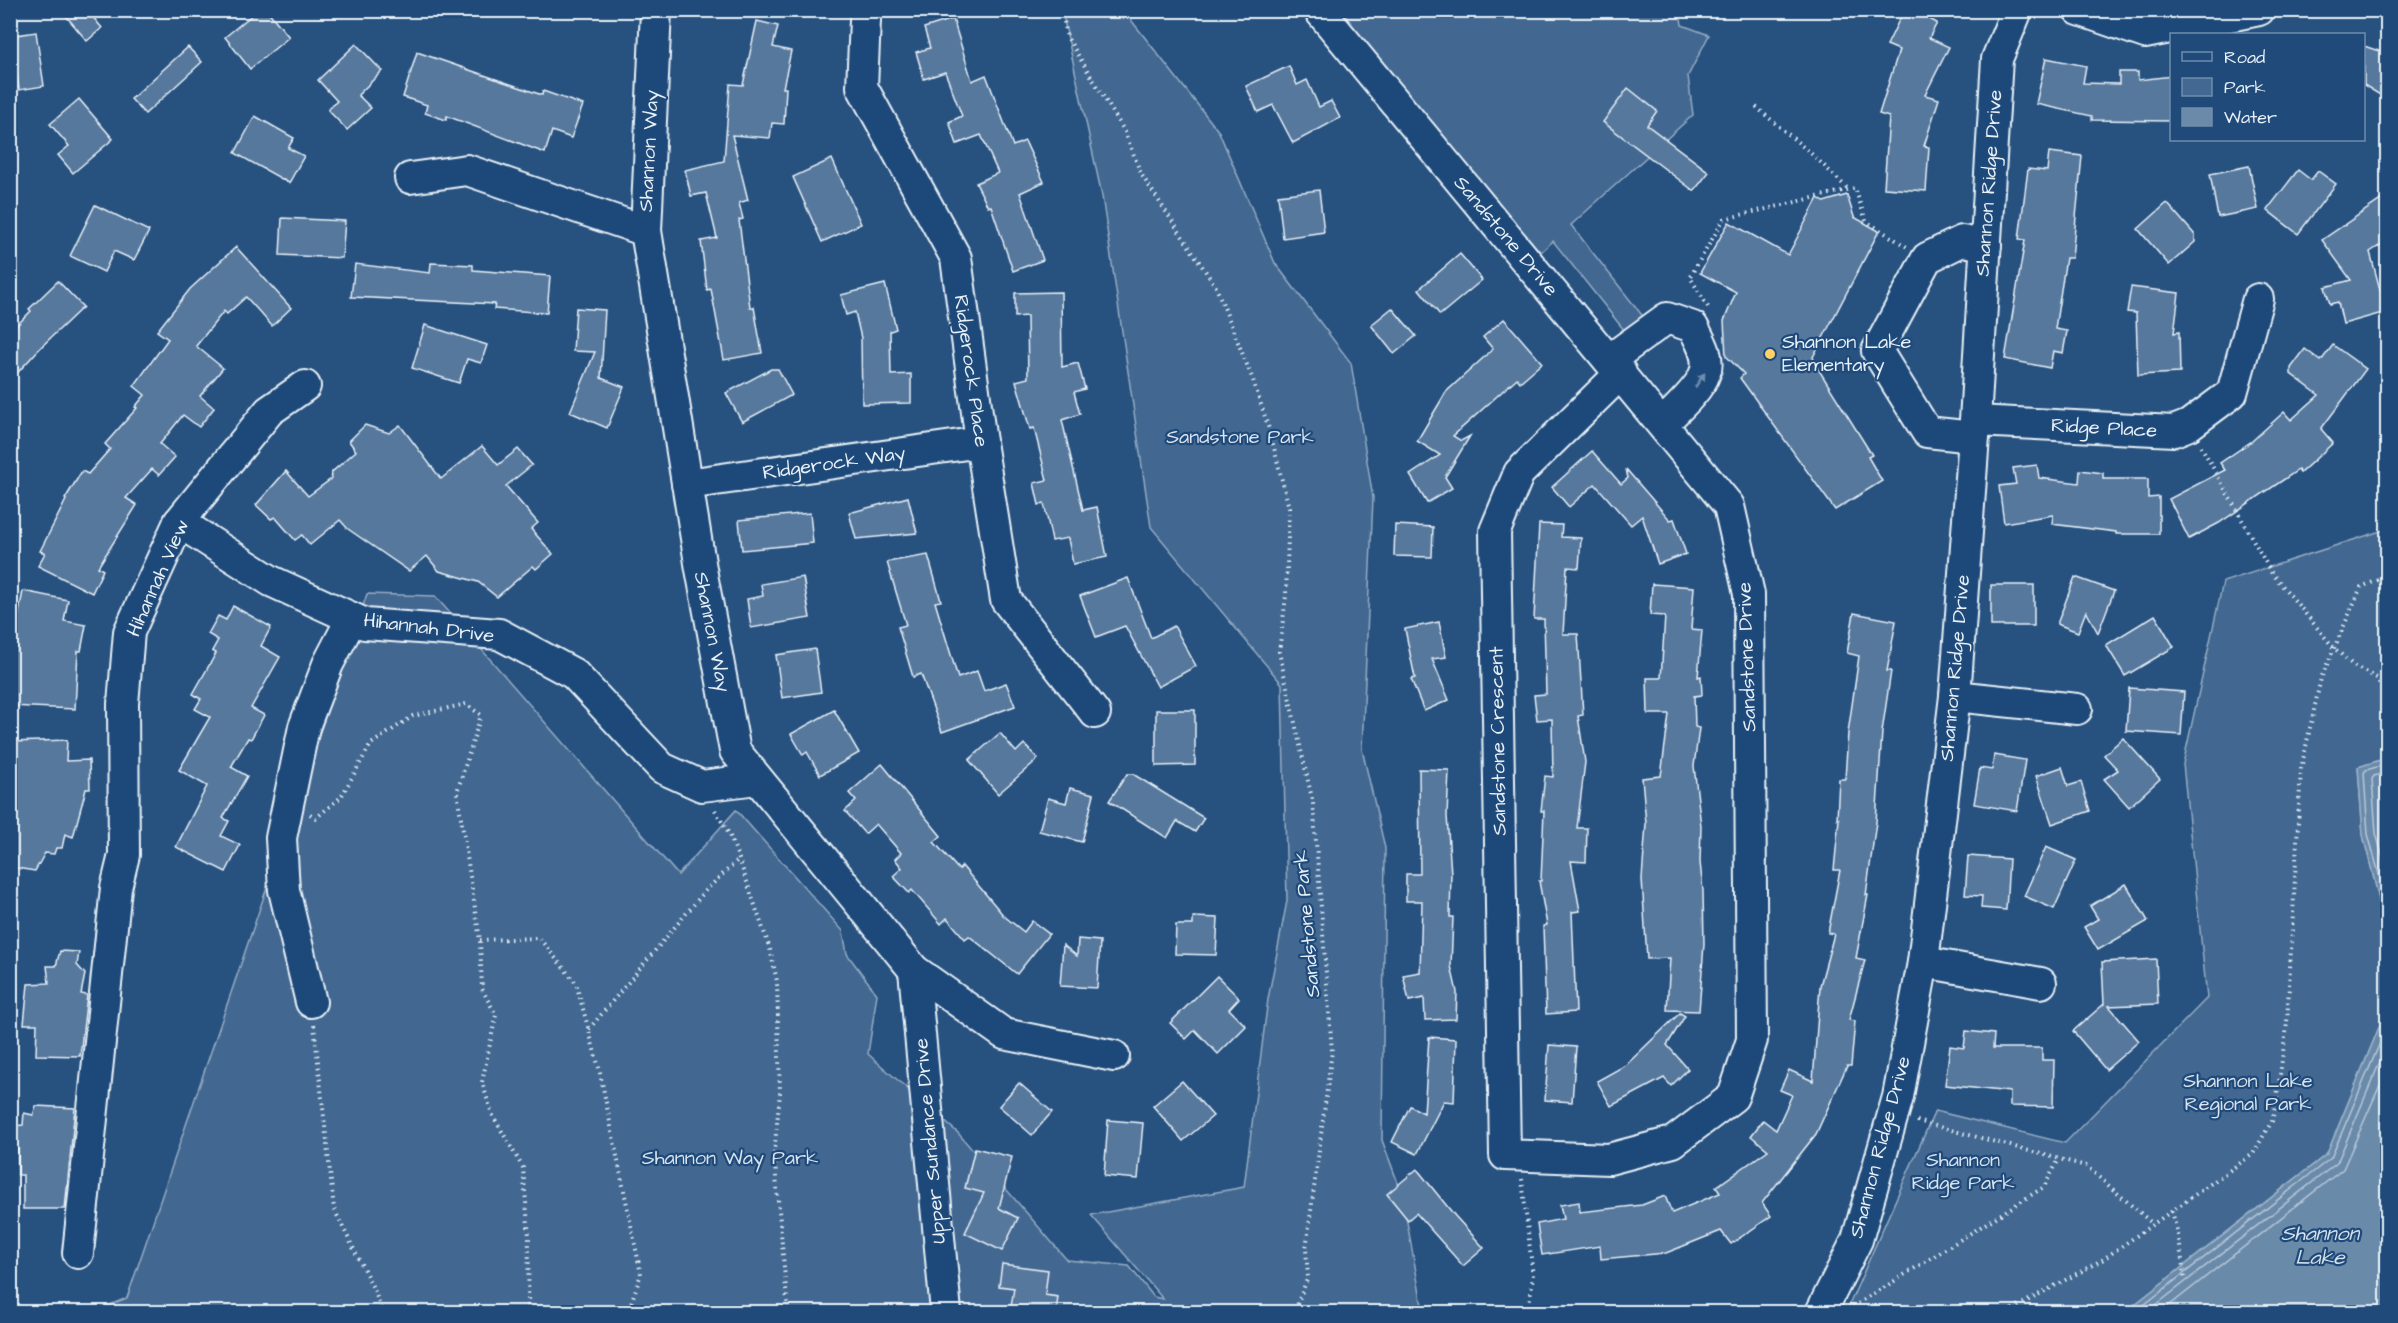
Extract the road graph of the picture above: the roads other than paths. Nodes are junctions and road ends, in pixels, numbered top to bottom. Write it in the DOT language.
graph roads {
  1 [pos="656,10"];
  2 [pos="1319,10"];
  3 [pos="2017,10"];
  4 [pos="2079,10"];
  5 [pos="2259,10"];
  6 [pos="865,20"];
  7 [pos="410,178"];
  8 [pos="646,231"];
  9 [pos="1986,244"];
  10 [pos="2258,299"];
  11 [pos="1615,367"];
  12 [pos="306,386"];
  13 [pos="1662,424"];
  14 [pos="1974,429"];
  15 [pos="981,442"];
  16 [pos="687,484"];
  17 [pos="179,522"];
  18 [pos="352,618"];
  19 [pos="1955,696"];
  20 [pos="2077,710"];
  21 [pos="1095,713"];
  22 [pos="757,779"];
  23 [pos="1923,962"];
  24 [pos="914,970"];
  25 [pos="2041,983"];
  26 [pos="311,1002"];
  27 [pos="1114,1056"];
  28 [pos="1511,1155"];
  29 [pos="78,1252"];
  30 [pos="946,1312"];
  31 [pos="1821,1312"];
  1 -- 8 [label="street, Shannon Way"];
  2 -- 11 [label="street, Sandstone Drive"];
  3 -- 9 [label="street, Shannon Ridge Drive"];
  4 -- 5 [label="street"];
  6 -- 15 [label="street, Ridgerock Place"];
  7 -- 8 [label="street"];
  8 -- 16 [label="street, Shannon Way"];
  9 -- 14 [label="street, Shannon Ridge Drive"];
  9 -- 14 [label="street, Ridge Place"];
  10 -- 14 [label="street, Ridge Place"];
  11 -- 13 [label="street, Sandstone Drive"];
  13 -- 11 [label="street, Sandstone Crescent, one-way"];
  11 -- 28 [label="street, Sandstone Crescent"];
  12 -- 17 [label="street, Hihannah View"];
  13 -- 28 [label="street, Sandstone Drive"];
  14 -- 19 [label="street, Shannon Ridge Drive"];
  15 -- 16 [label="street, Ridgerock Way"];
  15 -- 21 [label="street, Ridgerock Place"];
  16 -- 22 [label="street, Shannon Way"];
  17 -- 18 [label="street, Hihannah Drive"];
  17 -- 29 [label="street, Hihannah View"];
  18 -- 22 [label="street, Hihannah Drive"];
  18 -- 26 [label="street"];
  19 -- 20 [label="street"];
  19 -- 23 [label="street, Shannon Ridge Drive"];
  22 -- 24 [label="street, Shannon Way"];
  23 -- 25 [label="street"];
  23 -- 31 [label="street, Shannon Ridge Drive"];
  24 -- 27 [label="street, Shannon Way"];
  24 -- 30 [label="street, Upper Sundance Drive"];
}
